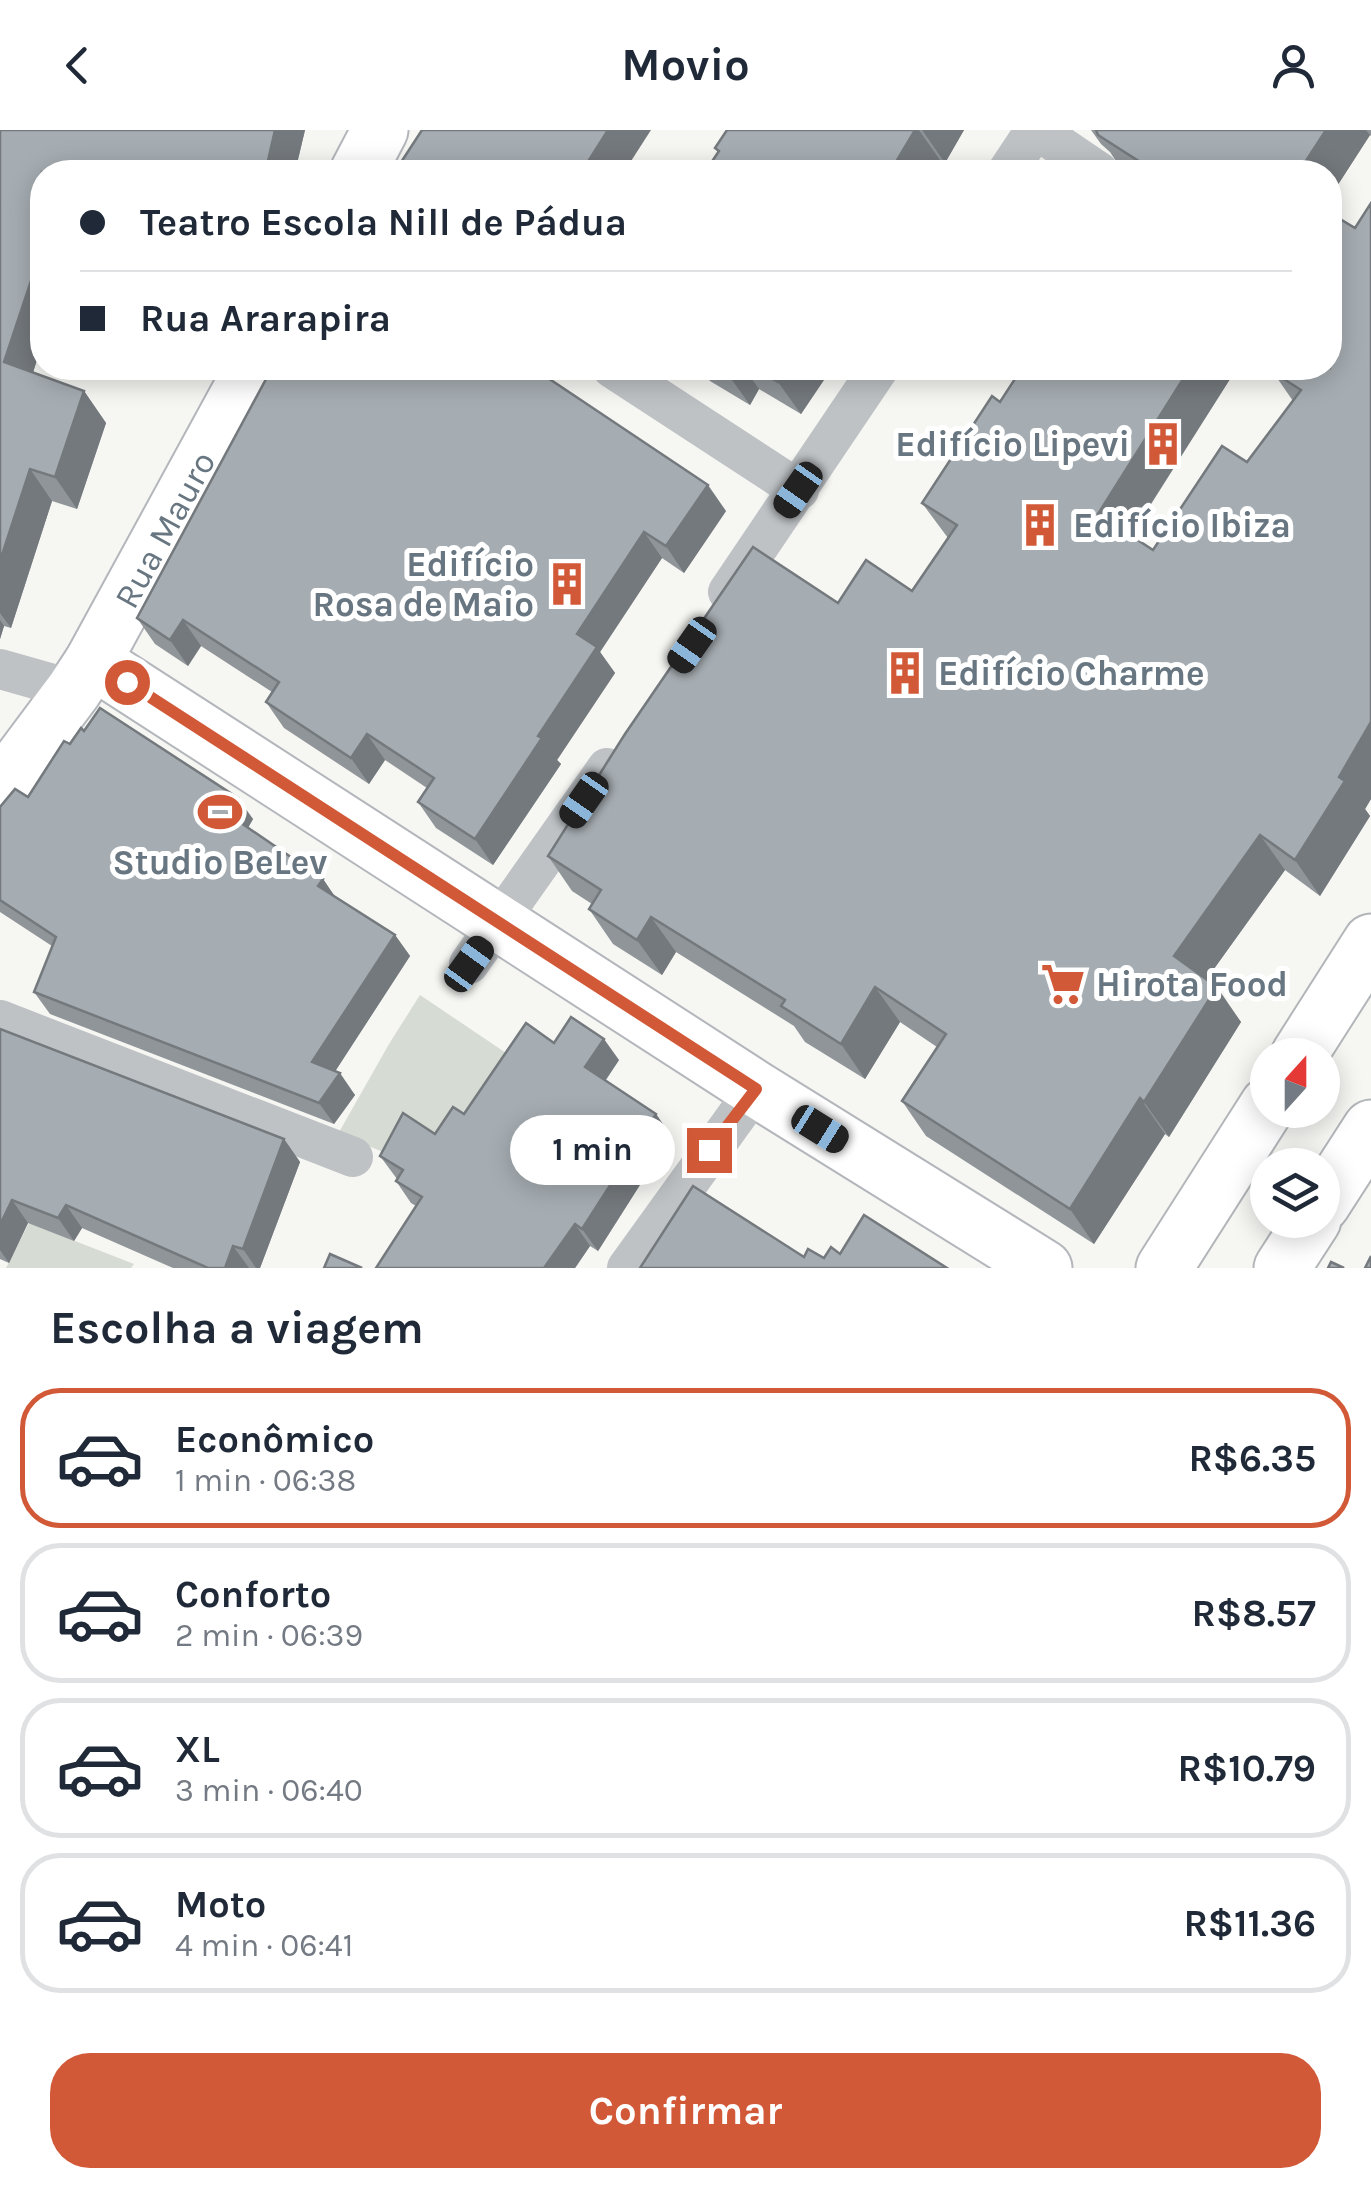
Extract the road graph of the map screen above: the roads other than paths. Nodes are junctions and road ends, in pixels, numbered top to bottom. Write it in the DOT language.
graph roads {
  1 [pos="380,130"];
  2 [pos="1036,130"];
  3 [pos="364,160"];
  4 [pos="1015,160"];
  5 [pos="1081,160"];
  6 [pos="246,380"];
  7 [pos="630,380"];
  8 [pos="871,380"];
  9 [pos="798,490"];
  10 [pos="710,618"];
  11 [pos="0,669"];
  12 [pos="84,676"];
  13 [pos="632,731"];
  14 [pos="0,789"];
  15 [pos="1371,942"];
  16 [pos="484,943"];
  17 [pos="0,1020"];
  18 [pos="1310,1038"];
  19 [pos="756,1089"];
  20 [pos="1253,1128"];
  21 [pos="1371,1128"];
  22 [pos="353,1157"];
  23 [pos="1340,1176"];
  24 [pos="1301,1238"];
  25 [pos="626,1268"];
  26 [pos="1044,1268"];
  27 [pos="1164,1268"];
  28 [pos="1282,1268"];
  1 -- 3 [label="street"];
  2 -- 4 [label="street"];
  2 -- 5 [label="street"];
  6 -- 12 [label="street, Rua Mauro"];
  7 -- 9 [label="street"];
  8 -- 9 [label="street"];
  9 -- 10 [label="street"];
  11 -- 12 [label="street"];
  12 -- 14 [label="street, Rua Mauro"];
  12 -- 16 [label="street"];
  13 -- 16 [label="street"];
  15 -- 18 [label="street"];
  16 -- 19 [label="street"];
  17 -- 22 [label="street"];
  19 -- 25 [label="street"];
  19 -- 26 [label="street"];
  20 -- 27 [label="street"];
  21 -- 23 [label="street"];
  24 -- 28 [label="street"];
}
